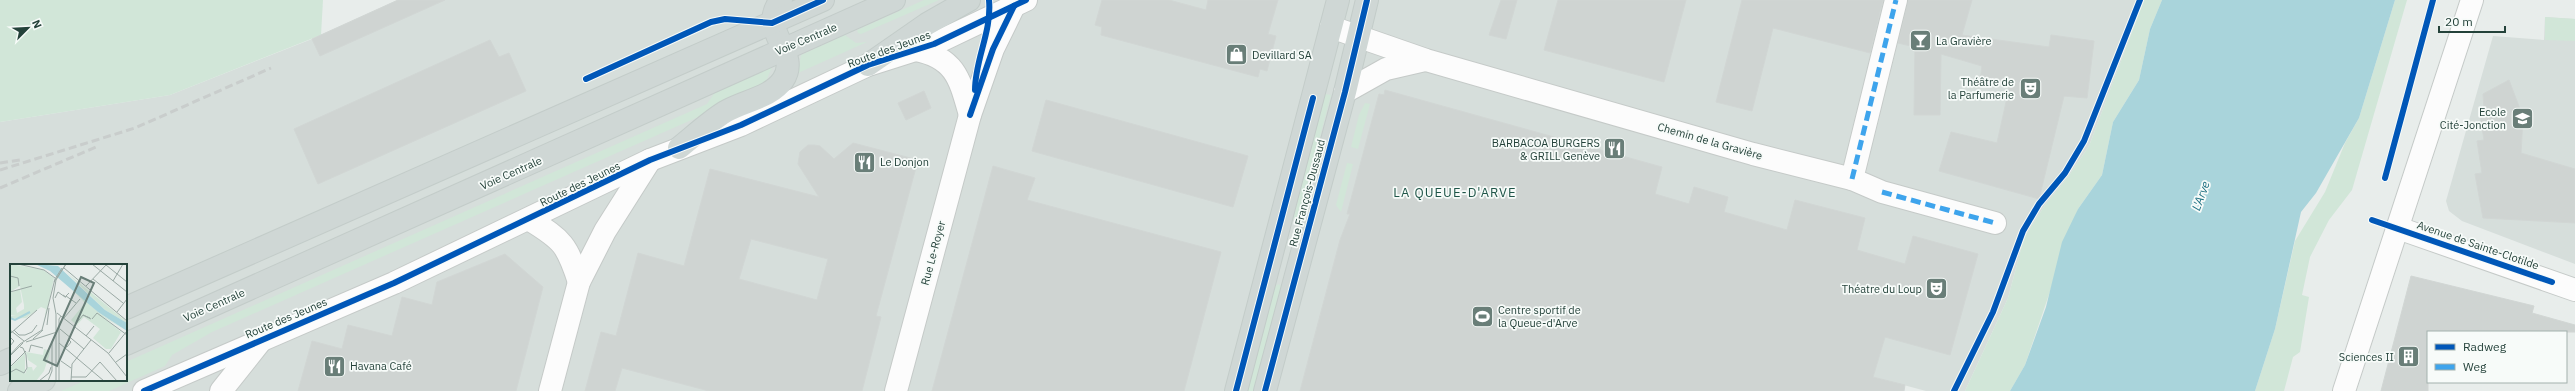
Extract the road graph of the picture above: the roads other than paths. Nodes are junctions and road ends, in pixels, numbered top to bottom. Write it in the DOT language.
graph roads {
  1 [pos="781,0"];
  2 [pos="823,0"];
  3 [pos="894,0"];
  4 [pos="968,0"];
  5 [pos="1338,0"];
  6 [pos="1367,0"];
  7 [pos="1896,0"];
  8 [pos="2472,0"];
  9 [pos="1020,3"];
  10 [pos="865,5"];
  11 [pos="772,23"];
  12 [pos="1331,28"];
  13 [pos="1358,37"];
  14 [pos="784,48"];
  15 [pos="916,50"];
  16 [pos="1426,60"];
  17 [pos="868,65"];
  18 [pos="1345,92"];
  19 [pos="970,115"];
  20 [pos="679,148"];
  21 [pos="650,160"];
  22 [pos="1852,179"];
  23 [pos="530,220"];
  24 [pos="1995,223"];
  25 [pos="2398,228"];
  26 [pos="579,282"];
  27 [pos="2575,290"];
  28 [pos="127,308"];
  29 [pos="262,339"];
  30 [pos="127,344"];
  31 [pos="10,359"];
  32 [pos="0,364"];
  33 [pos="42,381"];
  34 [pos="19,391"];
  35 [pos="144,391"];
  36 [pos="221,391"];
  37 [pos="550,391"];
  38 [pos="896,391"];
  39 [pos="1236,391"];
  40 [pos="1265,391"];
  41 [pos="2344,391"];
  1 -- 11 [label="main road"];
  2 -- 11 [label="main road"];
  3 -- 10 [label="main road, Voie Centrale"];
  4 -- 17 [label="main road"];
  5 -- 12 [label="main road, Rue François-Dussaud"];
  6 -- 13 [label="main road, Rue François-Dussaud"];
  7 -- 22 [label="street"];
  8 -- 25 [label="street"];
  9 -- 15 [label="street, Route des Jeunes"];
  9 -- 19 [label="street, Rue Le-Royer"];
  10 -- 14 [label="main road, Voie Centrale"];
  11 -- 14 [label="main road"];
  11 -- 28 [label="main road"];
  12 -- 13 [label="street, Chemin de la Gravière"];
  12 -- 39 [label="main road, Rue François-Dussaud"];
  13 -- 16 [label="street, Chemin de la Gravière"];
  13 -- 18 [label="main road, Rue François-Dussaud"];
  14 -- 20 [label="main road"];
  14 -- 30 [label="main road, Voie Centrale"];
  15 -- 17 [label="street, Route des Jeunes"];
  15 -- 19 [label="street"];
  16 -- 18 [label="street, Chemin de la Gravière"];
  16 -- 22 [label="street, Chemin de la Gravière"];
  17 -- 20 [label="street, Route des Jeunes"];
  18 -- 40 [label="main road, Rue François-Dussaud"];
  19 -- 38 [label="street, Rue Le-Royer"];
  20 -- 21 [label="street, Route des Jeunes"];
  21 -- 23 [label="street, Route des Jeunes"];
  21 -- 26 [label="street"];
  22 -- 24 [label="street, Chemin de la Gravière"];
  23 -- 26 [label="street"];
  23 -- 29 [label="street, Route des Jeunes"];
  25 -- 27 [label="street, Avenue de Sainte-Clotilde"];
  25 -- 41 [label="street"];
  26 -- 37 [label="street"];
  29 -- 35 [label="street, Route des Jeunes"];
  29 -- 36 [label="street"];
  31 -- 32 [label="main road"];
  33 -- 34 [label="main road"];
}
